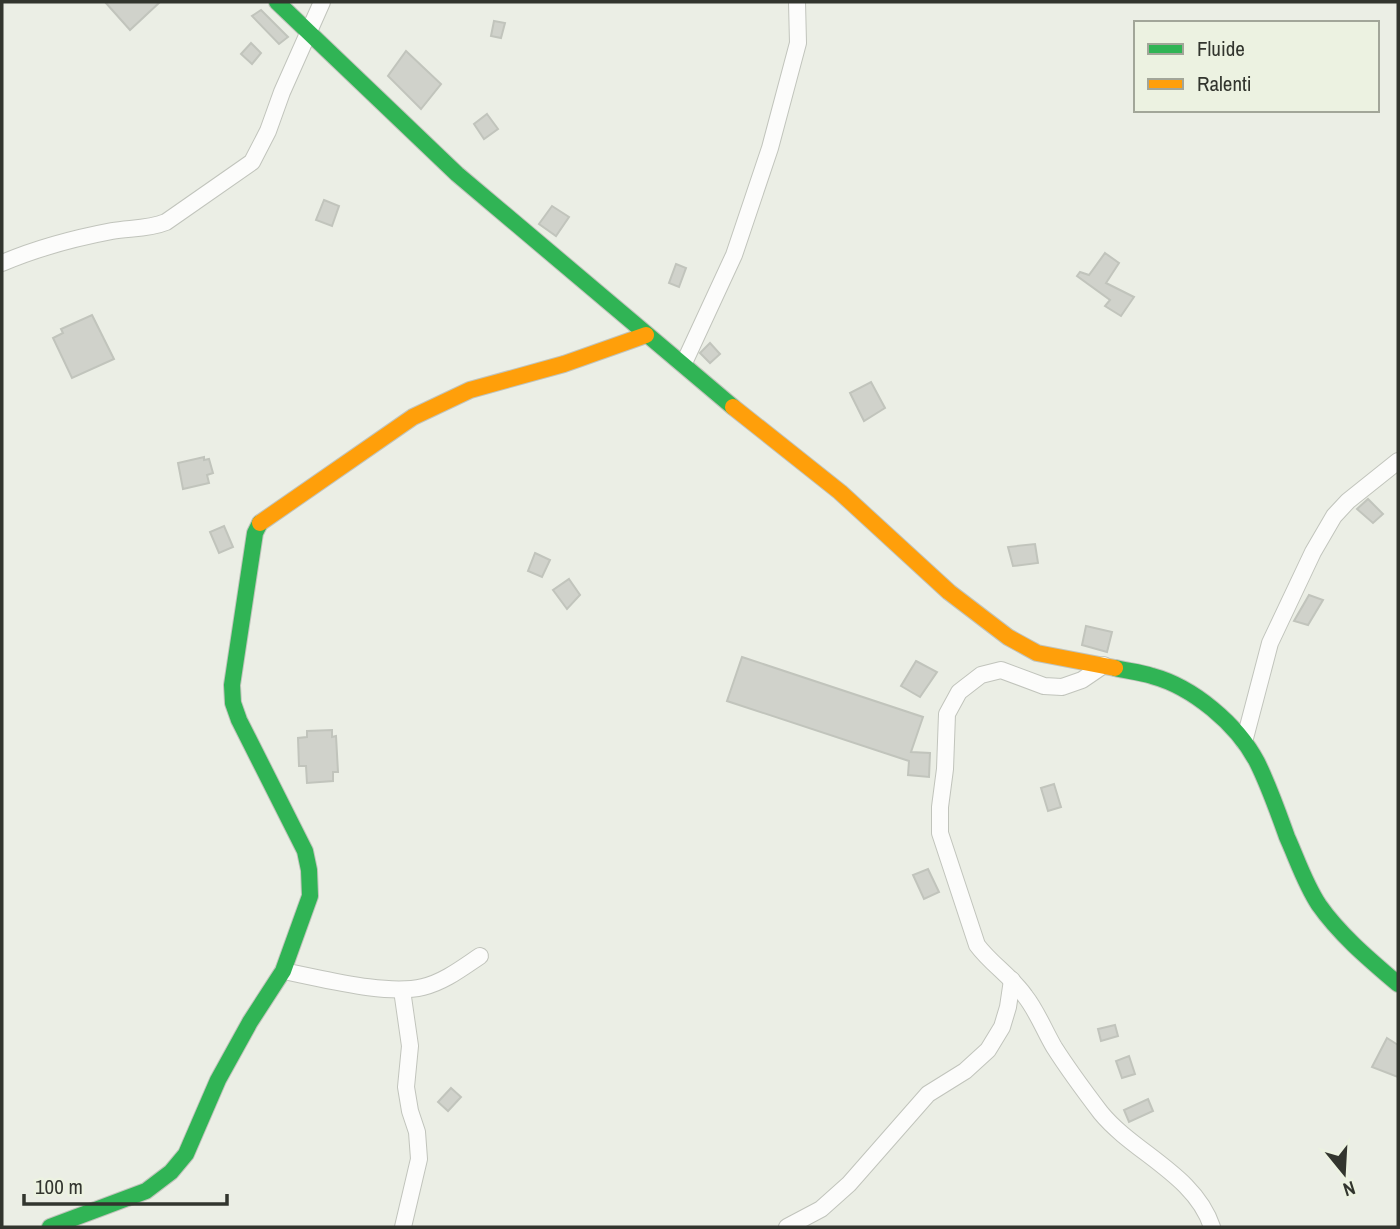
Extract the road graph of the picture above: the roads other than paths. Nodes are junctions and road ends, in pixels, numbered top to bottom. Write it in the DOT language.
graph roads {
  1 [pos="277,2"];
  2 [pos="322,2"];
  3 [pos="797,2"];
  4 [pos="308,32"];
  5 [pos="2,263"];
  6 [pos="646,335"];
  7 [pos="684,363"];
  8 [pos="1398,461"];
  9 [pos="1104,665"];
  10 [pos="1244,742"];
  11 [pos="480,956"];
  12 [pos="283,971"];
  13 [pos="1012,980"];
  14 [pos="1398,984"];
  15 [pos="402,990"];
  16 [pos="50,1227"];
  17 [pos="403,1227"];
  18 [pos="787,1227"];
  19 [pos="1212,1227"];
  1 -- 4 [label="street"];
  2 -- 4 [label="street"];
  3 -- 7 [label="street"];
  4 -- 5 [label="street"];
  4 -- 6 [label="street"];
  6 -- 7 [label="street"];
  6 -- 12 [label="street"];
  7 -- 9 [label="street"];
  8 -- 10 [label="street"];
  9 -- 10 [label="street"];
  9 -- 13 [label="street"];
  10 -- 14 [label="street"];
  11 -- 15 [label="street"];
  12 -- 15 [label="street"];
  12 -- 16 [label="street"];
  13 -- 18 [label="street"];
  13 -- 19 [label="street"];
  15 -- 17 [label="street"];
}
